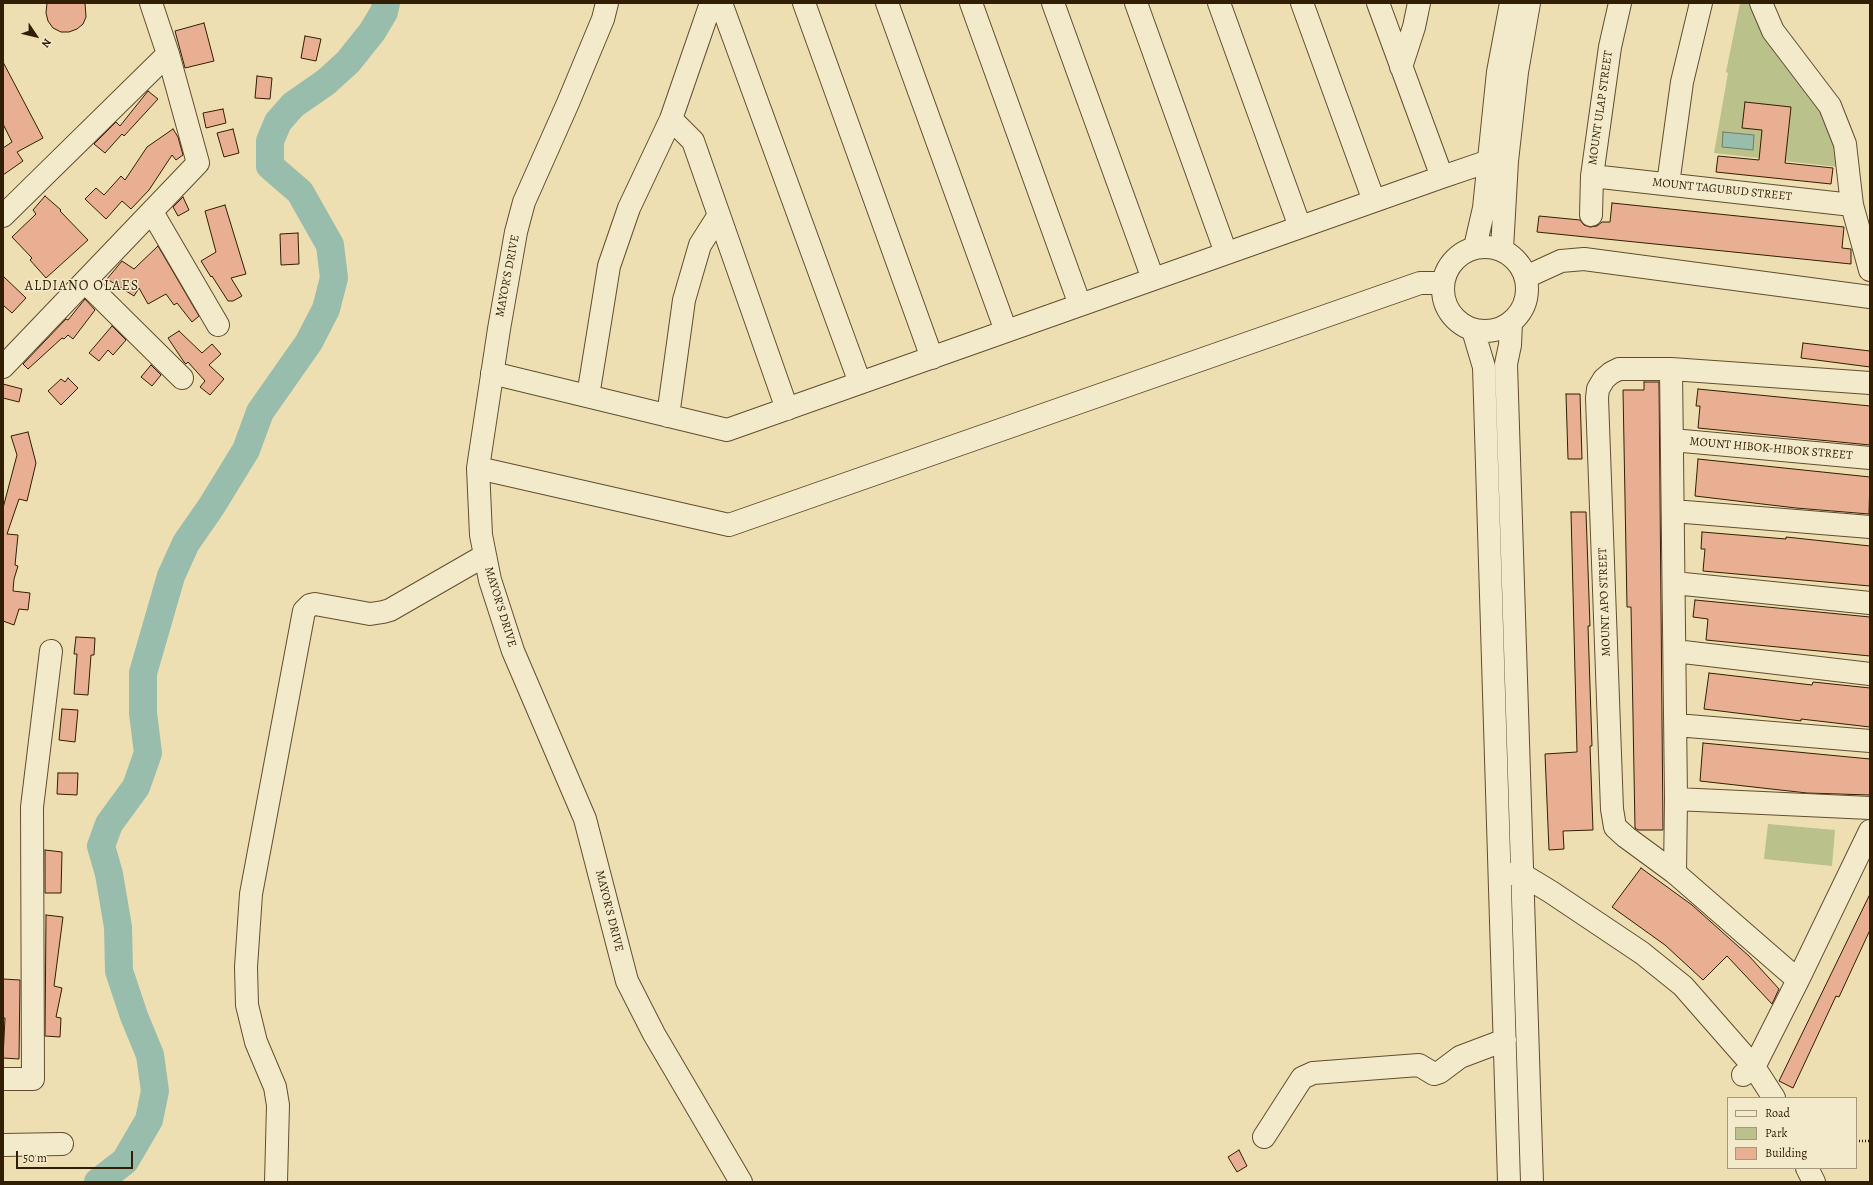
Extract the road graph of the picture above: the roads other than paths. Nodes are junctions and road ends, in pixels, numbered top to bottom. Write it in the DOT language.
graph roads {
  1 [pos="151,3"];
  2 [pos="607,3"];
  3 [pos="711,3"];
  4 [pos="721,3"];
  5 [pos="804,3"];
  6 [pos="887,3"];
  7 [pos="970,3"];
  8 [pos="1053,3"];
  9 [pos="1136,3"];
  10 [pos="1219,3"];
  11 [pos="1302,3"];
  12 [pos="1378,3"];
  13 [pos="1419,3"];
  14 [pos="1511,3"];
  15 [pos="1529,3"];
  16 [pos="1620,3"];
  17 [pos="1701,3"];
  18 [pos="1761,3"];
  19 [pos="168,54"];
  20 [pos="1401,67"];
  21 [pos="671,119"];
  22 [pos="1498,161"];
  23 [pos="1592,176"];
  24 [pos="1442,177"];
  25 [pos="1668,184"];
  26 [pos="1374,201"];
  27 [pos="1852,205"];
  28 [pos="152,212"];
  29 [pos="719,215"];
  30 [pos="1591,215"];
  31 [pos="3,216"];
  32 [pos="1300,227"];
  33 [pos="1475,247"];
  34 [pos="1502,249"];
  35 [pos="1226,253"];
  36 [pos="1870,270"];
  37 [pos="1526,277"];
  38 [pos="1153,279"];
  39 [pos="85,282"];
  40 [pos="1443,283"];
  41 [pos="1870,297"];
  42 [pos="1080,305"];
  43 [pos="1511,322"];
  44 [pos="218,325"];
  45 [pos="1473,330"];
  46 [pos="1006,331"];
  47 [pos="932,358"];
  48 [pos="3,367"];
  49 [pos="1671,369"];
  50 [pos="492,373"];
  51 [pos="182,378"];
  52 [pos="860,383"];
  53 [pos="1870,383"];
  54 [pos="588,396"];
  55 [pos="787,409"];
  56 [pos="668,416"];
  57 [pos="1672,440"];
  58 [pos="1870,458"];
  59 [pos="478,468"];
  60 [pos="1673,510"];
  61 [pos="1870,527"];
  62 [pos="484,556"];
  63 [pos="1674,583"];
  64 [pos="1870,603"];
  65 [pos="51,651"];
  66 [pos="1675,651"];
  67 [pos="1870,674"];
  68 [pos="1676,725"];
  69 [pos="1870,741"];
  70 [pos="1676,799"];
  71 [pos="1870,808"];
  72 [pos="1870,831"];
  73 [pos="1675,873"];
  74 [pos="1501,881"];
  75 [pos="1523,883"];
  76 [pos="1798,980"];
  77 [pos="1505,1040"];
  78 [pos="1748,1072"];
  79 [pos="3,1079"];
  80 [pos="1759,1097"];
  81 [pos="1773,1097"];
  82 [pos="1264,1137"];
  83 [pos="62,1144"];
  84 [pos="3,1145"];
  85 [pos="1794,1169"];
  86 [pos="1808,1169"];
  87 [pos="276,1182"];
  88 [pos="741,1182"];
  89 [pos="1509,1182"];
  90 [pos="1532,1182"];
  91 [pos="1801,1182"];
  92 [pos="1814,1182"];
  1 -- 19 [label="street"];
  2 -- 50 [label="street, MAYOR'S DRIVE"];
  3 -- 21 [label="street"];
  4 -- 52 [label="street"];
  5 -- 47 [label="street"];
  6 -- 46 [label="street"];
  7 -- 42 [label="street"];
  8 -- 38 [label="street"];
  9 -- 35 [label="street"];
  10 -- 32 [label="street"];
  11 -- 26 [label="street"];
  12 -- 20 [label="street"];
  13 -- 20 [label="street"];
  14 -- 22 [label="street"];
  15 -- 22 [label="street"];
  16 -- 23 [label="street, MOUNT ULAP STREET"];
  17 -- 25 [label="street"];
  18 -- 27 [label="street"];
  19 -- 28 [label="street"];
  19 -- 31 [label="street"];
  20 -- 24 [label="street"];
  21 -- 29 [label="street"];
  21 -- 54 [label="street"];
  22 -- 24 [label="street"];
  22 -- 33 [label="street"];
  22 -- 34 [label="street"];
  23 -- 25 [label="street, MOUNT TAGUBUD STREET"];
  23 -- 30 [label="street, MOUNT ULAP STREET"];
  24 -- 26 [label="street"];
  25 -- 27 [label="street, MOUNT TAGUBUD STREET"];
  26 -- 32 [label="street"];
  27 -- 36 [label="street"];
  28 -- 39 [label="street"];
  28 -- 44 [label="street"];
  29 -- 55 [label="street"];
  29 -- 56 [label="street"];
  32 -- 35 [label="street"];
  33 -- 34 [label="street"];
  33 -- 40 [label="street"];
  34 -- 37 [label="street"];
  35 -- 38 [label="street"];
  37 -- 41 [label="street"];
  37 -- 43 [label="street"];
  38 -- 42 [label="street"];
  39 -- 48 [label="street"];
  39 -- 51 [label="street"];
  40 -- 45 [label="street"];
  40 -- 59 [label="street"];
  42 -- 46 [label="street"];
  43 -- 45 [label="street"];
  43 -- 75 [label="street"];
  45 -- 74 [label="street"];
  46 -- 47 [label="street"];
  47 -- 52 [label="street"];
  49 -- 53 [label="street"];
  49 -- 57 [label="street"];
  49 -- 73 [label="street, MOUNT APO STREET"];
  50 -- 54 [label="street"];
  50 -- 59 [label="street, MAYOR'S DRIVE"];
  52 -- 55 [label="street"];
  54 -- 56 [label="street"];
  55 -- 56 [label="street"];
  57 -- 58 [label="street, MOUNT HIBOK-HIBOK STREET"];
  57 -- 60 [label="street"];
  59 -- 62 [label="street, MAYOR'S DRIVE"];
  60 -- 61 [label="street"];
  60 -- 63 [label="street"];
  62 -- 87 [label="street"];
  62 -- 88 [label="street, MAYOR'S DRIVE"];
  63 -- 64 [label="street"];
  63 -- 66 [label="street"];
  65 -- 79 [label="street"];
  66 -- 67 [label="street"];
  66 -- 68 [label="street"];
  68 -- 69 [label="street"];
  68 -- 70 [label="street"];
  70 -- 71 [label="street"];
  70 -- 73 [label="street"];
  72 -- 76 [label="street"];
  73 -- 76 [label="street"];
  74 -- 75 [label="street"];
  74 -- 77 [label="street"];
  75 -- 78 [label="street"];
  75 -- 90 [label="street"];
  76 -- 78 [label="street"];
  77 -- 82 [label="street"];
  77 -- 89 [label="street"];
  78 -- 80 [label="street"];
  78 -- 81 [label="street"];
  83 -- 84 [label="street"];
  85 -- 91 [label="street"];
  86 -- 92 [label="street"];
}
